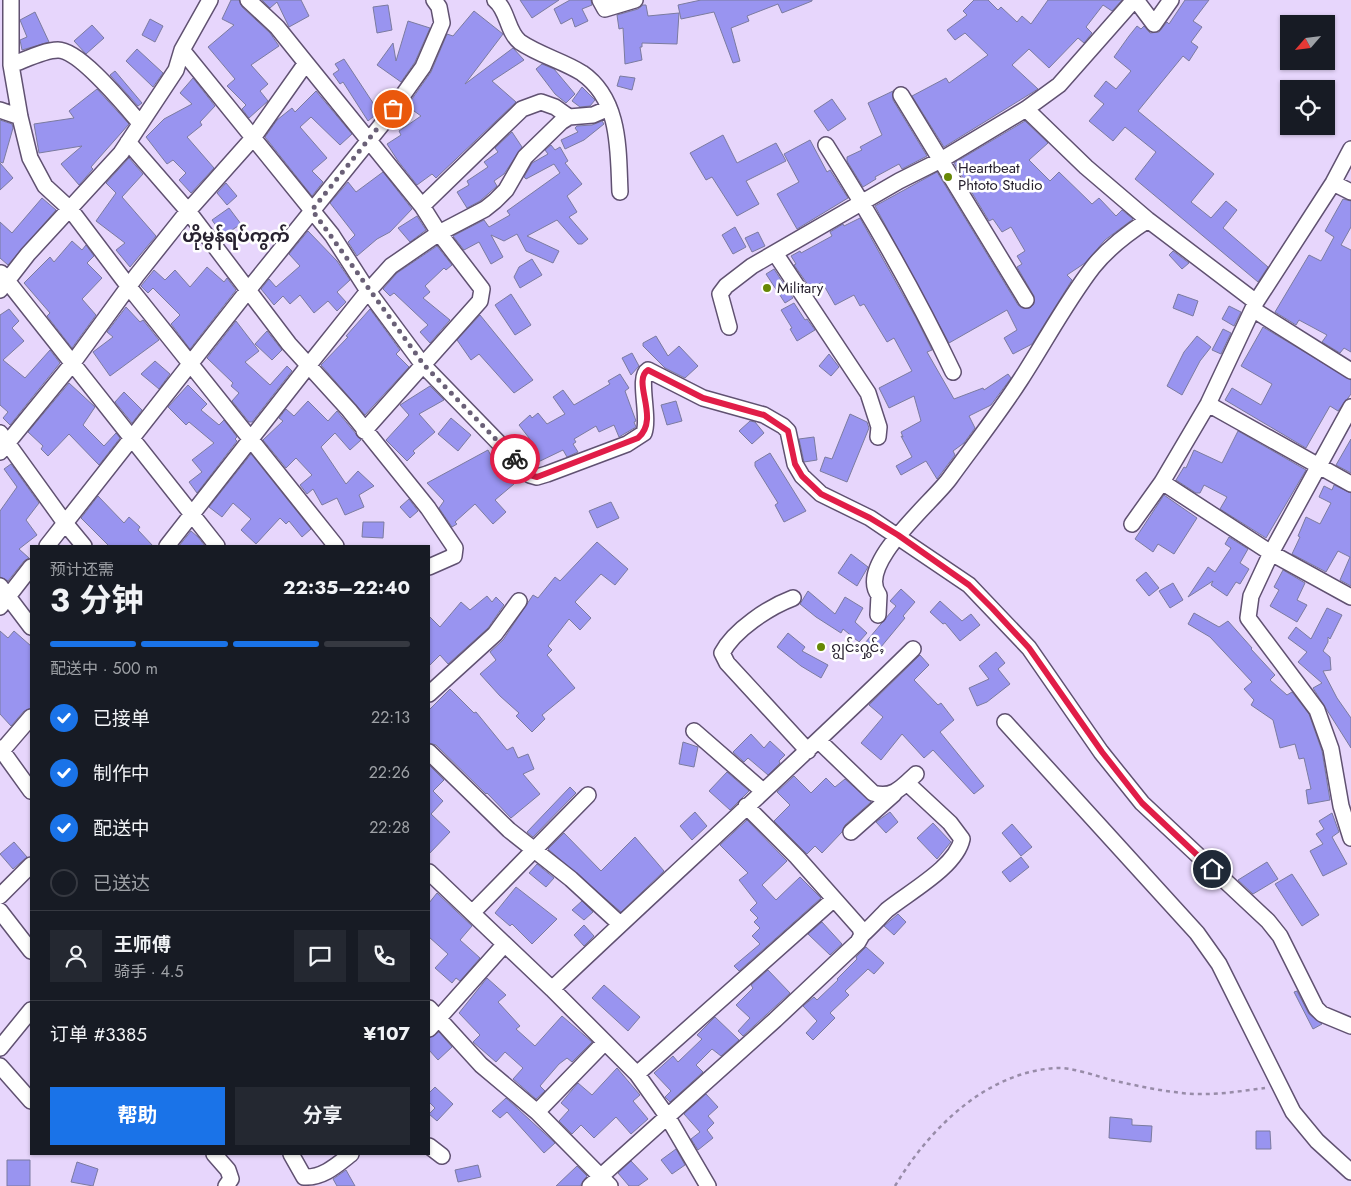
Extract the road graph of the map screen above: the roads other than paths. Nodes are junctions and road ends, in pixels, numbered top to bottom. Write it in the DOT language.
graph roads {
  1 [pos="10,0"];
  2 [pos="210,0"];
  3 [pos="248,0"];
  4 [pos="434,0"];
  5 [pos="495,0"];
  6 [pos="600,0"];
  7 [pos="635,0"];
  8 [pos="1135,0"];
  9 [pos="1171,0"];
  10 [pos="182,50"];
  11 [pos="306,62"];
  12 [pos="11,65"];
  13 [pos="900,95"];
  14 [pos="609,108"];
  15 [pos="1026,109"];
  16 [pos="0,110"];
  17 [pos="20,117"];
  18 [pos="569,117"];
  19 [pos="140,123"];
  20 [pos="253,138"];
  21 [pos="368,141"];
  22 [pos="128,142"];
  23 [pos="826,145"];
  24 [pos="1351,149"];
  25 [pos="941,160"];
  26 [pos="1333,183"];
  27 [pos="620,192"];
  28 [pos="1351,192"];
  29 [pos="863,204"];
  30 [pos="422,206"];
  31 [pos="70,208"];
  32 [pos="312,210"];
  33 [pos="188,211"];
  34 [pos="1148,220"];
  35 [pos="438,233"];
  36 [pos="775,253"];
  37 [pos="2,281"];
  38 [pos="129,287"];
  39 [pos="249,289"];
  40 [pos="368,291"];
  41 [pos="1026,300"];
  42 [pos="1255,306"];
  43 [pos="729,327"];
  44 [pos="191,363"];
  45 [pos="72,364"];
  46 [pos="424,365"];
  47 [pos="308,366"];
  48 [pos="1351,371"];
  49 [pos="953,372"];
  50 [pos="1208,404"];
  51 [pos="1351,407"];
  52 [pos="364,431"];
  53 [pos="878,437"];
  54 [pos="252,439"];
  55 [pos="131,440"];
  56 [pos="2,442"];
  57 [pos="1320,467"];
  58 [pos="1162,482"];
  59 [pos="1351,484"];
  60 [pos="192,516"];
  61 [pos="65,523"];
  62 [pos="1132,524"];
  63 [pos="898,535"];
  64 [pos="48,545"];
  65 [pos="83,545"];
  66 [pos="168,545"];
  67 [pos="216,545"];
  68 [pos="335,545"];
  69 [pos="1272,554"];
  70 [pos="430,567"];
  71 [pos="30,568"];
  72 [pos="3,597"];
  73 [pos="1351,597"];
  74 [pos="792,598"];
  75 [pos="519,601"];
  76 [pos="878,615"];
  77 [pos="30,626"];
  78 [pos="913,648"];
  79 [pos="430,693"];
  80 [pos="30,718"];
  81 [pos="1005,722"];
  82 [pos="694,731"];
  83 [pos="814,746"];
  84 [pos="1,750"];
  85 [pos="430,753"];
  86 [pos="30,790"];
  87 [pos="763,791"];
  88 [pos="894,794"];
  89 [pos="588,796"];
  90 [pos="746,806"];
  91 [pos="851,832"];
  92 [pos="1351,838"];
  93 [pos="534,850"];
  94 [pos="30,865"];
  95 [pos="430,873"];
  96 [pos="0,896"];
  97 [pos="834,900"];
  98 [pos="0,911"];
  99 [pos="472,913"];
  100 [pos="620,924"];
  101 [pos="862,935"];
  102 [pos="504,946"];
  103 [pos="30,949"];
  104 [pos="552,989"];
  105 [pos="30,1011"];
  106 [pos="432,1018"];
  107 [pos="1351,1026"];
  108 [pos="604,1043"];
  109 [pos="0,1048"];
  110 [pos="0,1066"];
  111 [pos="637,1074"];
  112 [pos="30,1100"];
  113 [pos="537,1112"];
  114 [pos="667,1116"];
  115 [pos="430,1147"];
  116 [pos="215,1155"];
  117 [pos="292,1155"];
  118 [pos="350,1155"];
  119 [pos="442,1156"];
  120 [pos="1351,1172"];
  121 [pos="606,1181"];
  122 [pos="226,1186"];
  123 [pos="590,1186"];
  124 [pos="708,1186"];
  1 -- 12 [label="street"];
  2 -- 10 [label="street"];
  3 -- 11 [label="street"];
  4 -- 21 [label="street"];
  5 -- 14 [label="street"];
  6 -- 7 [label="street"];
  8 -- 9 [label="street"];
  8 -- 15 [label="street"];
  10 -- 19 [label="street"];
  10 -- 20 [label="street"];
  11 -- 20 [label="street"];
  11 -- 21 [label="street"];
  12 -- 17 [label="street"];
  12 -- 19 [label="street"];
  13 -- 25 [label="street"];
  14 -- 18 [label="street"];
  14 -- 27 [label="street"];
  15 -- 25 [label="street"];
  15 -- 34 [label="street"];
  16 -- 17 [label="street"];
  17 -- 31 [label="street"];
  18 -- 30 [label="street"];
  18 -- 35 [label="street"];
  19 -- 22 [label="street"];
  20 -- 32 [label="street"];
  20 -- 33 [label="street"];
  21 -- 30 [label="street"];
  21 -- 32 [label="street"];
  22 -- 31 [label="street"];
  22 -- 33 [label="street"];
  23 -- 29 [label="street"];
  24 -- 26 [label="street"];
  25 -- 29 [label="street"];
  25 -- 41 [label="street"];
  26 -- 28 [label="street"];
  26 -- 42 [label="street"];
  29 -- 36 [label="street"];
  29 -- 49 [label="street"];
  30 -- 35 [label="street"];
  31 -- 37 [label="street"];
  31 -- 38 [label="street"];
  32 -- 39 [label="street"];
  32 -- 40 [label="street"];
  33 -- 38 [label="street"];
  33 -- 39 [label="street"];
  34 -- 42 [label="street"];
  34 -- 63 [label="street"];
  35 -- 40 [label="street"];
  35 -- 46 [label="street"];
  36 -- 43 [label="street"];
  36 -- 53 [label="street"];
  37 -- 45 [label="street"];
  38 -- 44 [label="street"];
  38 -- 45 [label="street"];
  39 -- 44 [label="street"];
  39 -- 47 [label="street"];
  40 -- 46 [label="street"];
  40 -- 47 [label="street"];
  42 -- 48 [label="street"];
  42 -- 50 [label="street"];
  44 -- 54 [label="street"];
  44 -- 55 [label="street"];
  45 -- 55 [label="street"];
  45 -- 56 [label="street"];
  46 -- 52 [label="street"];
  46 -- 63 [label="street"];
  47 -- 52 [label="street"];
  47 -- 54 [label="street"];
  50 -- 57 [label="street"];
  50 -- 58 [label="street"];
  51 -- 57 [label="street"];
  52 -- 70 [label="street"];
  54 -- 60 [label="street"];
  54 -- 68 [label="street"];
  55 -- 60 [label="street"];
  55 -- 61 [label="street"];
  56 -- 61 [label="street"];
  57 -- 59 [label="street"];
  57 -- 69 [label="street"];
  58 -- 62 [label="street"];
  58 -- 69 [label="street"];
  60 -- 66 [label="street"];
  60 -- 67 [label="street"];
  61 -- 64 [label="street"];
  61 -- 65 [label="street"];
  63 -- 76 [label="street"];
  63 -- 107 [label="street"];
  69 -- 73 [label="street"];
  69 -- 92 [label="street"];
  71 -- 72 [label="street"];
  72 -- 77 [label="street"];
  74 -- 83 [label="street"];
  75 -- 79 [label="street"];
  78 -- 83 [label="street"];
  80 -- 84 [label="street"];
  81 -- 120 [label="street"];
  82 -- 87 [label="street"];
  83 -- 87 [label="street"];
  83 -- 88 [label="street"];
  84 -- 86 [label="street"];
  85 -- 93 [label="street"];
  87 -- 90 [label="street"];
  88 -- 91 [label="street"];
  88 -- 101 [label="street"];
  89 -- 93 [label="street"];
  90 -- 97 [label="street"];
  90 -- 100 [label="street"];
  93 -- 99 [label="street"];
  93 -- 100 [label="street"];
  94 -- 96 [label="street"];
  95 -- 99 [label="street"];
  97 -- 101 [label="street"];
  97 -- 111 [label="street"];
  98 -- 103 [label="street"];
  99 -- 102 [label="street"];
  100 -- 104 [label="street"];
  101 -- 114 [label="street"];
  102 -- 104 [label="street"];
  102 -- 106 [label="street"];
  104 -- 108 [label="street"];
  105 -- 109 [label="street"];
  106 -- 113 [label="street"];
  108 -- 111 [label="street"];
  108 -- 113 [label="street"];
  110 -- 112 [label="street"];
  111 -- 114 [label="street"];
  113 -- 121 [label="street"];
  114 -- 121 [label="street"];
  114 -- 124 [label="street"];
  115 -- 119 [label="street"];
  116 -- 122 [label="street"];
  117 -- 118 [label="street"];
  121 -- 123 [label="street"];
}
